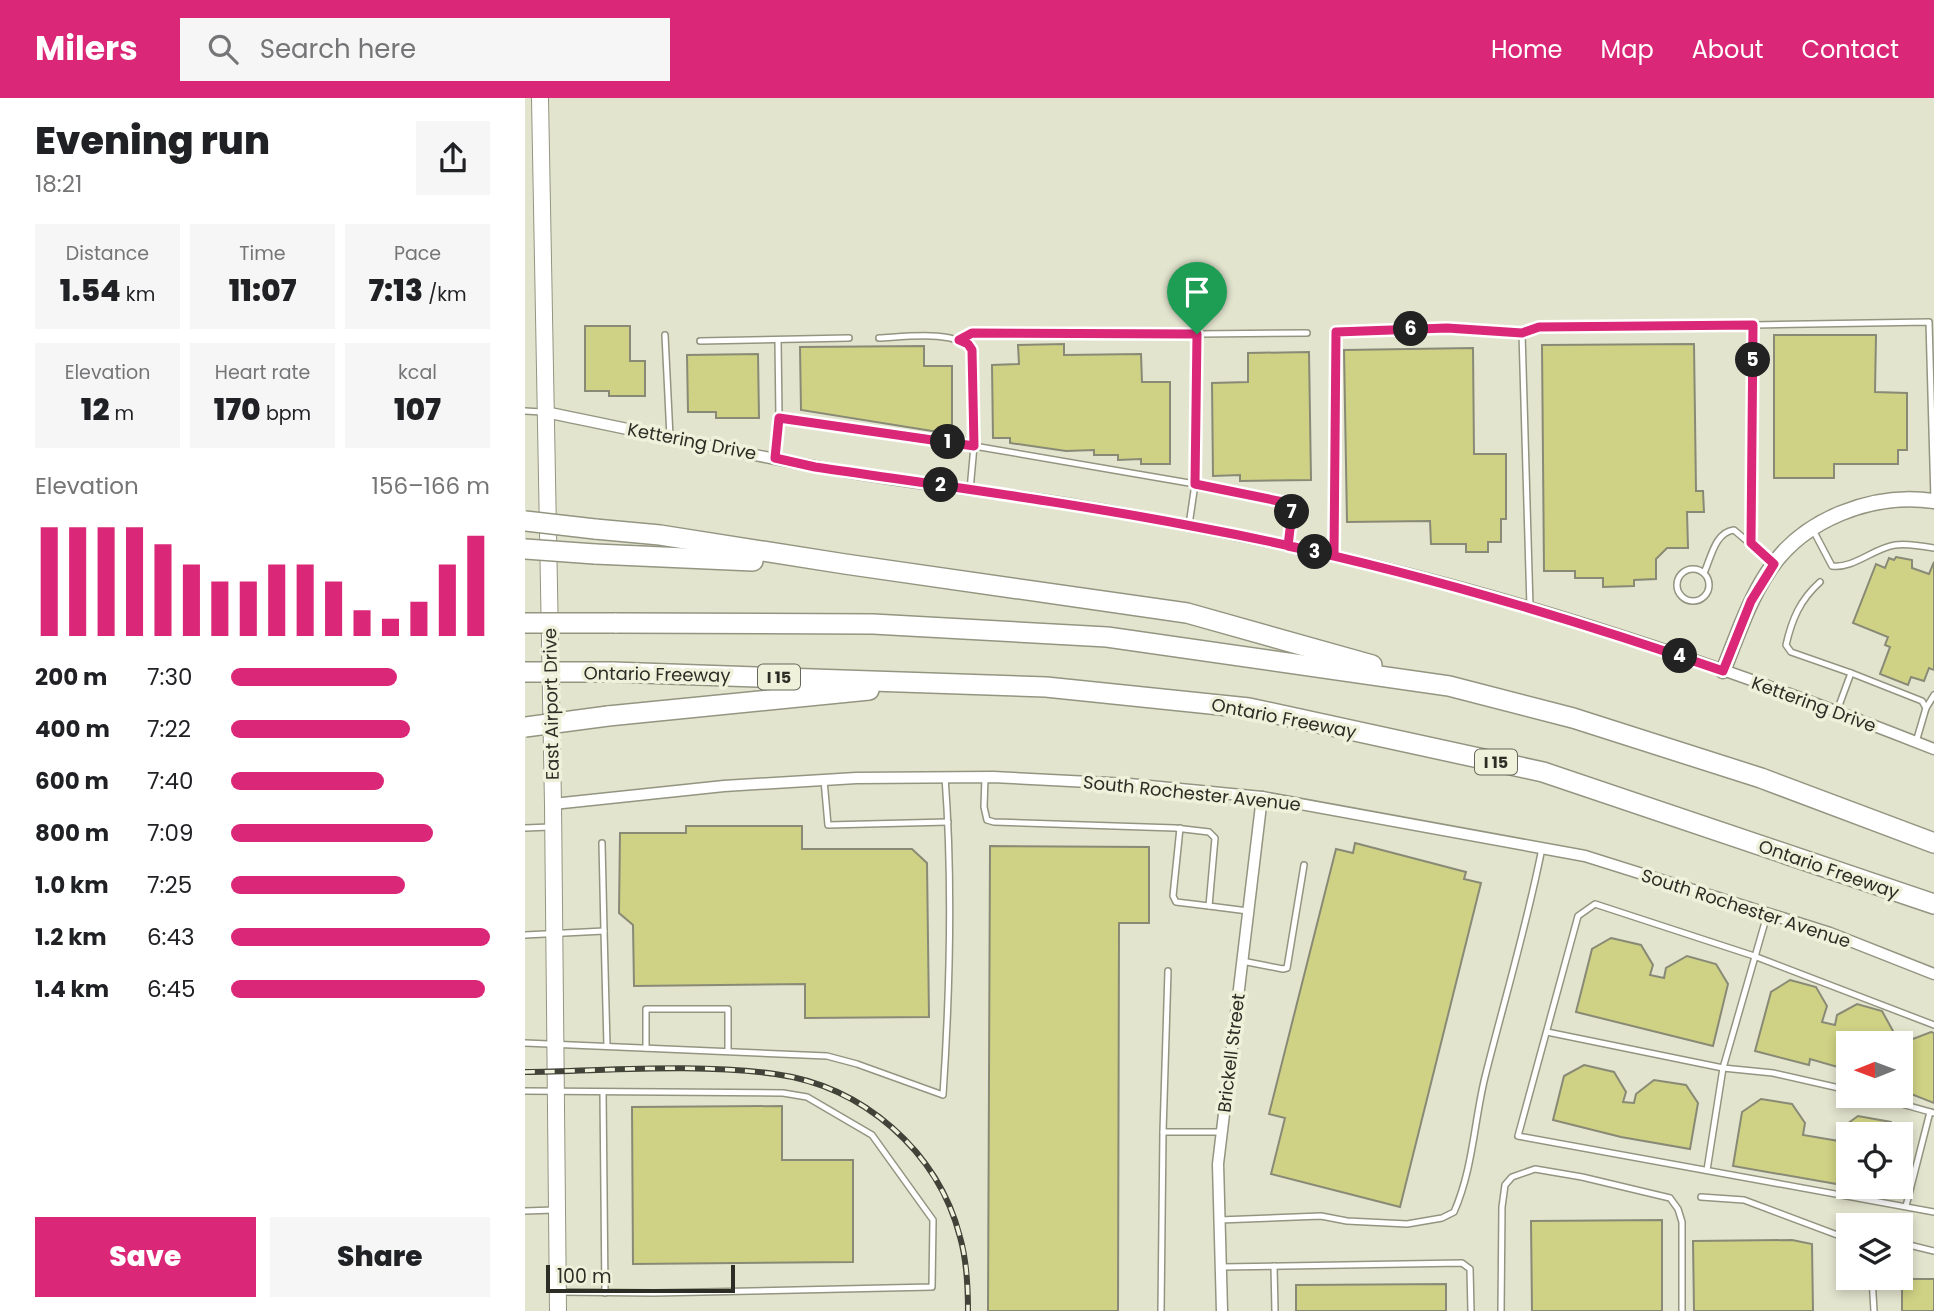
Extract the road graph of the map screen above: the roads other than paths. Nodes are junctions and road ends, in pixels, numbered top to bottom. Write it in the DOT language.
graph roads {
  1 [pos="540,98"];
  2 [pos="1753,325"];
  3 [pos="1307,333"];
  4 [pos="1522,333"];
  5 [pos="1197,334"];
  6 [pos="665,335"];
  7 [pos="849,338"];
  8 [pos="879,338"];
  9 [pos="778,340"];
  10 [pos="959,340"];
  11 [pos="700,341"];
  12 [pos="525,411"];
  13 [pos="545,412"];
  14 [pos="779,418"];
  15 [pos="670,437"];
  16 [pos="974,446"];
  17 [pos="775,458"];
  18 [pos="1195,484"];
  19 [pos="970,490"];
  20 [pos="1934,501"];
  21 [pos="525,521"];
  22 [pos="1189,525"];
  23 [pos="1813,529"];
  24 [pos="1751,543"];
  25 [pos="1288,546"];
  26 [pos="1934,548"];
  27 [pos="525,549"];
  28 [pos="1334,556"];
  29 [pos="845,564"];
  30 [pos="1774,564"];
  31 [pos="1704,573"];
  32 [pos="1820,582"];
  33 [pos="1531,607"];
  34 [pos="525,623"];
  35 [pos="1723,671"];
  36 [pos="525,672"];
  37 [pos="1851,673"];
  38 [pos="947,682"];
  39 [pos="1448,686"];
  40 [pos="1934,695"];
  41 [pos="1926,708"];
  42 [pos="1837,711"];
  43 [pos="525,727"];
  44 [pos="1916,742"];
  45 [pos="1934,749"];
  46 [pos="945,777"];
  47 [pos="985,777"];
  48 [pos="824,780"];
  49 [pos="1262,796"];
  50 [pos="553,804"];
  51 [pos="948,822"];
  52 [pos="554,827"];
  53 [pos="525,828"];
  54 [pos="1180,828"];
  55 [pos="602,843"];
  56 [pos="1934,843"];
  57 [pos="1542,848"];
  58 [pos="1304,865"];
  59 [pos="1934,904"];
  60 [pos="1209,906"];
  61 [pos="1248,911"];
  62 [pos="1767,915"];
  63 [pos="604,931"];
  64 [pos="554,933"];
  65 [pos="525,935"];
  66 [pos="1754,956"];
  67 [pos="1243,961"];
  68 [pos="1168,971"];
  69 [pos="1934,974"];
  70 [pos="1934,1024"];
  71 [pos="1547,1032"];
  72 [pos="525,1043"];
  73 [pos="555,1044"];
  74 [pos="607,1046"];
  75 [pos="646,1048"];
  76 [pos="728,1051"];
  77 [pos="1723,1068"];
  78 [pos="1836,1087"];
  79 [pos="525,1091"];
  80 [pos="555,1091"];
  81 [pos="603,1092"];
  82 [pos="1913,1107"];
  83 [pos="1932,1112"];
  84 [pos="1163,1132"];
  85 [pos="1222,1132"];
  86 [pos="1707,1170"];
  87 [pos="1701,1197"];
  88 [pos="1906,1206"];
  89 [pos="557,1210"];
  90 [pos="525,1211"];
  91 [pos="1934,1212"];
  92 [pos="1219,1220"];
  93 [pos="1836,1234"];
  94 [pos="1913,1247"];
  95 [pos="1934,1251"];
  96 [pos="1274,1266"];
  97 [pos="1221,1267"];
  98 [pos="1873,1290"];
  99 [pos="557,1292"];
  100 [pos="605,1293"];
  101 [pos="558,1311"];
  102 [pos="1161,1311"];
  103 [pos="1222,1311"];
  104 [pos="1275,1311"];
  105 [pos="1471,1311"];
  106 [pos="1501,1311"];
  107 [pos="1682,1311"];
  108 [pos="1874,1311"];
  1 -- 13 [label="main road, East Airport Drive"];
  2 -- 4 [label="lane"];
  2 -- 20 [label="lane"];
  2 -- 24 [label="lane"];
  3 -- 5 [label="lane"];
  4 -- 28 [label="lane"];
  4 -- 33 [label="lane"];
  5 -- 10 [label="lane"];
  5 -- 18 [label="lane"];
  6 -- 15 [label="lane"];
  7 -- 9 [label="lane"];
  8 -- 10 [label="lane"];
  9 -- 11 [label="lane"];
  9 -- 14 [label="lane"];
  10 -- 16 [label="lane"];
  12 -- 13 [label="lane"];
  13 -- 15 [label="street, Kettering Drive"];
  13 -- 50 [label="main road, East Airport Drive"];
  14 -- 16 [label="lane"];
  14 -- 17 [label="lane"];
  15 -- 17 [label="street, Kettering Drive"];
  16 -- 18 [label="lane"];
  16 -- 19 [label="lane"];
  17 -- 19 [label="street, Kettering Drive"];
  18 -- 22 [label="lane"];
  18 -- 25 [label="lane"];
  19 -- 22 [label="street, Kettering Drive"];
  20 -- 23 [label="street"];
  21 -- 29 [label="highway, bridge"];
  22 -- 25 [label="street, Kettering Drive"];
  23 -- 26 [label="lane"];
  23 -- 30 [label="street"];
  24 -- 30 [label="lane"];
  24 -- 31 [label="lane"];
  25 -- 28 [label="street, Kettering Drive"];
  27 -- 29 [label="highway, bridge"];
  28 -- 33 [label="street, Kettering Drive"];
  29 -- 39 [label="highway"];
  30 -- 35 [label="street"];
  31 -- 31 [label="lane"];
  32 -- 37 [label="lane"];
  33 -- 35 [label="street, Kettering Drive"];
  34 -- 39 [label="highway, bridge"];
  35 -- 42 [label="street, Kettering Drive"];
  36 -- 38 [label="highway, Ontario Freeway / I 15, bridge"];
  37 -- 41 [label="lane"];
  37 -- 42 [label="lane"];
  38 -- 43 [label="highway, bridge"];
  38 -- 59 [label="highway, Ontario Freeway / I 15"];
  39 -- 56 [label="highway"];
  40 -- 41 [label="lane"];
  41 -- 44 [label="lane"];
  42 -- 44 [label="street, Kettering Drive"];
  44 -- 45 [label="street, Kettering Drive"];
  46 -- 47 [label="street, South Rochester Avenue"];
  46 -- 48 [label="street, South Rochester Avenue"];
  46 -- 51 [label="lane"];
  47 -- 49 [label="street, South Rochester Avenue"];
  47 -- 54 [label="lane"];
  48 -- 50 [label="street, South Rochester Avenue"];
  48 -- 51 [label="lane"];
  49 -- 57 [label="street, South Rochester Avenue"];
  49 -- 61 [label="street, Brickell Street"];
  50 -- 52 [label="main road, East Airport Drive"];
  51 -- 76 [label="lane"];
  52 -- 53 [label="lane"];
  52 -- 64 [label="main road, East Airport Drive"];
  54 -- 60 [label="lane"];
  54 -- 60 [label="lane"];
  55 -- 63 [label="lane"];
  57 -- 62 [label="street, South Rochester Avenue"];
  57 -- 92 [label="lane"];
  58 -- 67 [label="lane"];
  60 -- 61 [label="lane"];
  61 -- 67 [label="street, Brickell Street"];
  62 -- 66 [label="lane"];
  62 -- 69 [label="street, South Rochester Avenue"];
  63 -- 64 [label="lane"];
  63 -- 74 [label="lane"];
  64 -- 65 [label="lane"];
  64 -- 73 [label="main road, East Airport Drive"];
  66 -- 70 [label="lane"];
  66 -- 71 [label="lane"];
  66 -- 77 [label="lane"];
  67 -- 85 [label="street, Brickell Street"];
  68 -- 84 [label="lane"];
  71 -- 77 [label="lane"];
  71 -- 86 [label="lane"];
  72 -- 73 [label="lane"];
  73 -- 74 [label="lane"];
  73 -- 80 [label="main road, East Airport Drive"];
  74 -- 75 [label="lane"];
  75 -- 76 [label="lane"];
  75 -- 76 [label="lane"];
  77 -- 78 [label="lane"];
  77 -- 86 [label="lane"];
  79 -- 80 [label="lane"];
  80 -- 81 [label="lane"];
  80 -- 89 [label="main road, East Airport Drive"];
  81 -- 100 [label="lane"];
  81 -- 100 [label="lane"];
  82 -- 83 [label="lane"];
  83 -- 88 [label="lane"];
  84 -- 85 [label="lane"];
  84 -- 102 [label="lane"];
  85 -- 92 [label="street, Brickell Street"];
  86 -- 88 [label="lane"];
  87 -- 93 [label="lane"];
  88 -- 91 [label="lane"];
  89 -- 90 [label="lane"];
  89 -- 99 [label="main road, East Airport Drive"];
  92 -- 97 [label="street, Brickell Street"];
  94 -- 95 [label="lane"];
  96 -- 97 [label="lane"];
  96 -- 104 [label="lane"];
  96 -- 105 [label="lane"];
  97 -- 103 [label="street, Brickell Street"];
  98 -- 108 [label="lane"];
  99 -- 100 [label="lane"];
  99 -- 101 [label="main road, East Airport Drive"];
  106 -- 107 [label="lane"];
}
